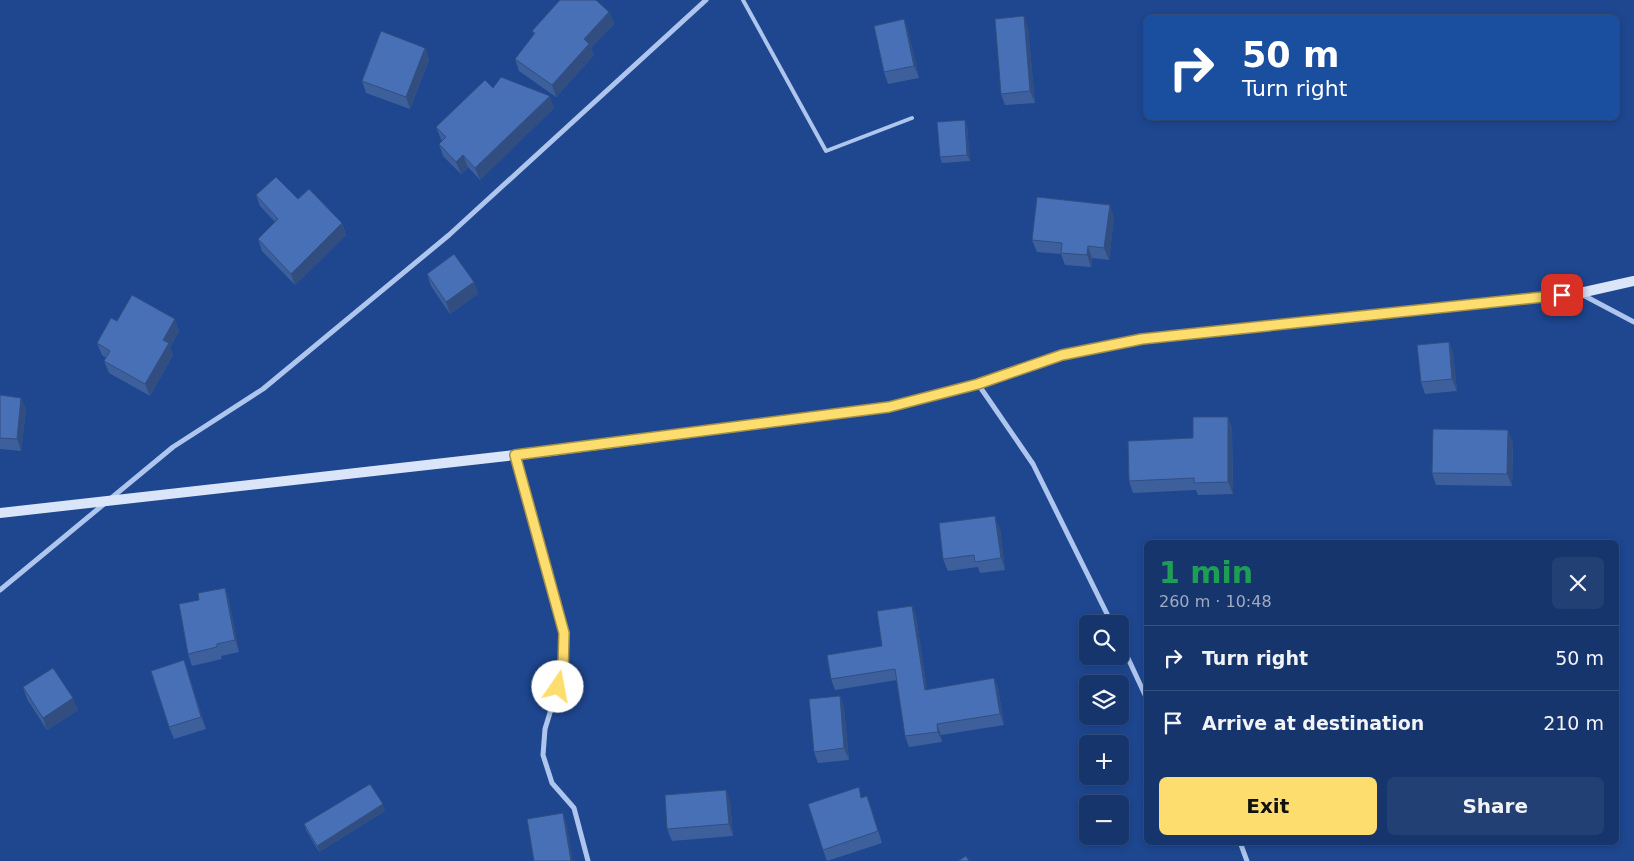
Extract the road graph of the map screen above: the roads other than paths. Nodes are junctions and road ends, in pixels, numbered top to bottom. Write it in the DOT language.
graph roads {
  1 [pos="706,0"];
  2 [pos="743,0"];
  3 [pos="912,118"];
  4 [pos="1634,281"];
  5 [pos="1580,293"];
  6 [pos="1634,322"];
  7 [pos="978,384"];
  8 [pos="515,455"];
  9 [pos="103,503"];
  10 [pos="0,513"];
  11 [pos="0,590"];
  12 [pos="1108,615"];
  13 [pos="1129,660"];
  14 [pos="1144,693"];
  15 [pos="1241,845"];
  16 [pos="588,861"];
  17 [pos="1247,861"];
  1 -- 9 [label="street"];
  2 -- 3 [label="lane"];
  4 -- 5 [label="street"];
  5 -- 6 [label="street"];
  5 -- 7 [label="street"];
  7 -- 8 [label="street"];
  7 -- 12 [label="street"];
  8 -- 9 [label="street"];
  8 -- 16 [label="street"];
  9 -- 10 [label="street"];
  9 -- 11 [label="street"];
  13 -- 14 [label="street"];
  15 -- 17 [label="street"];
}
